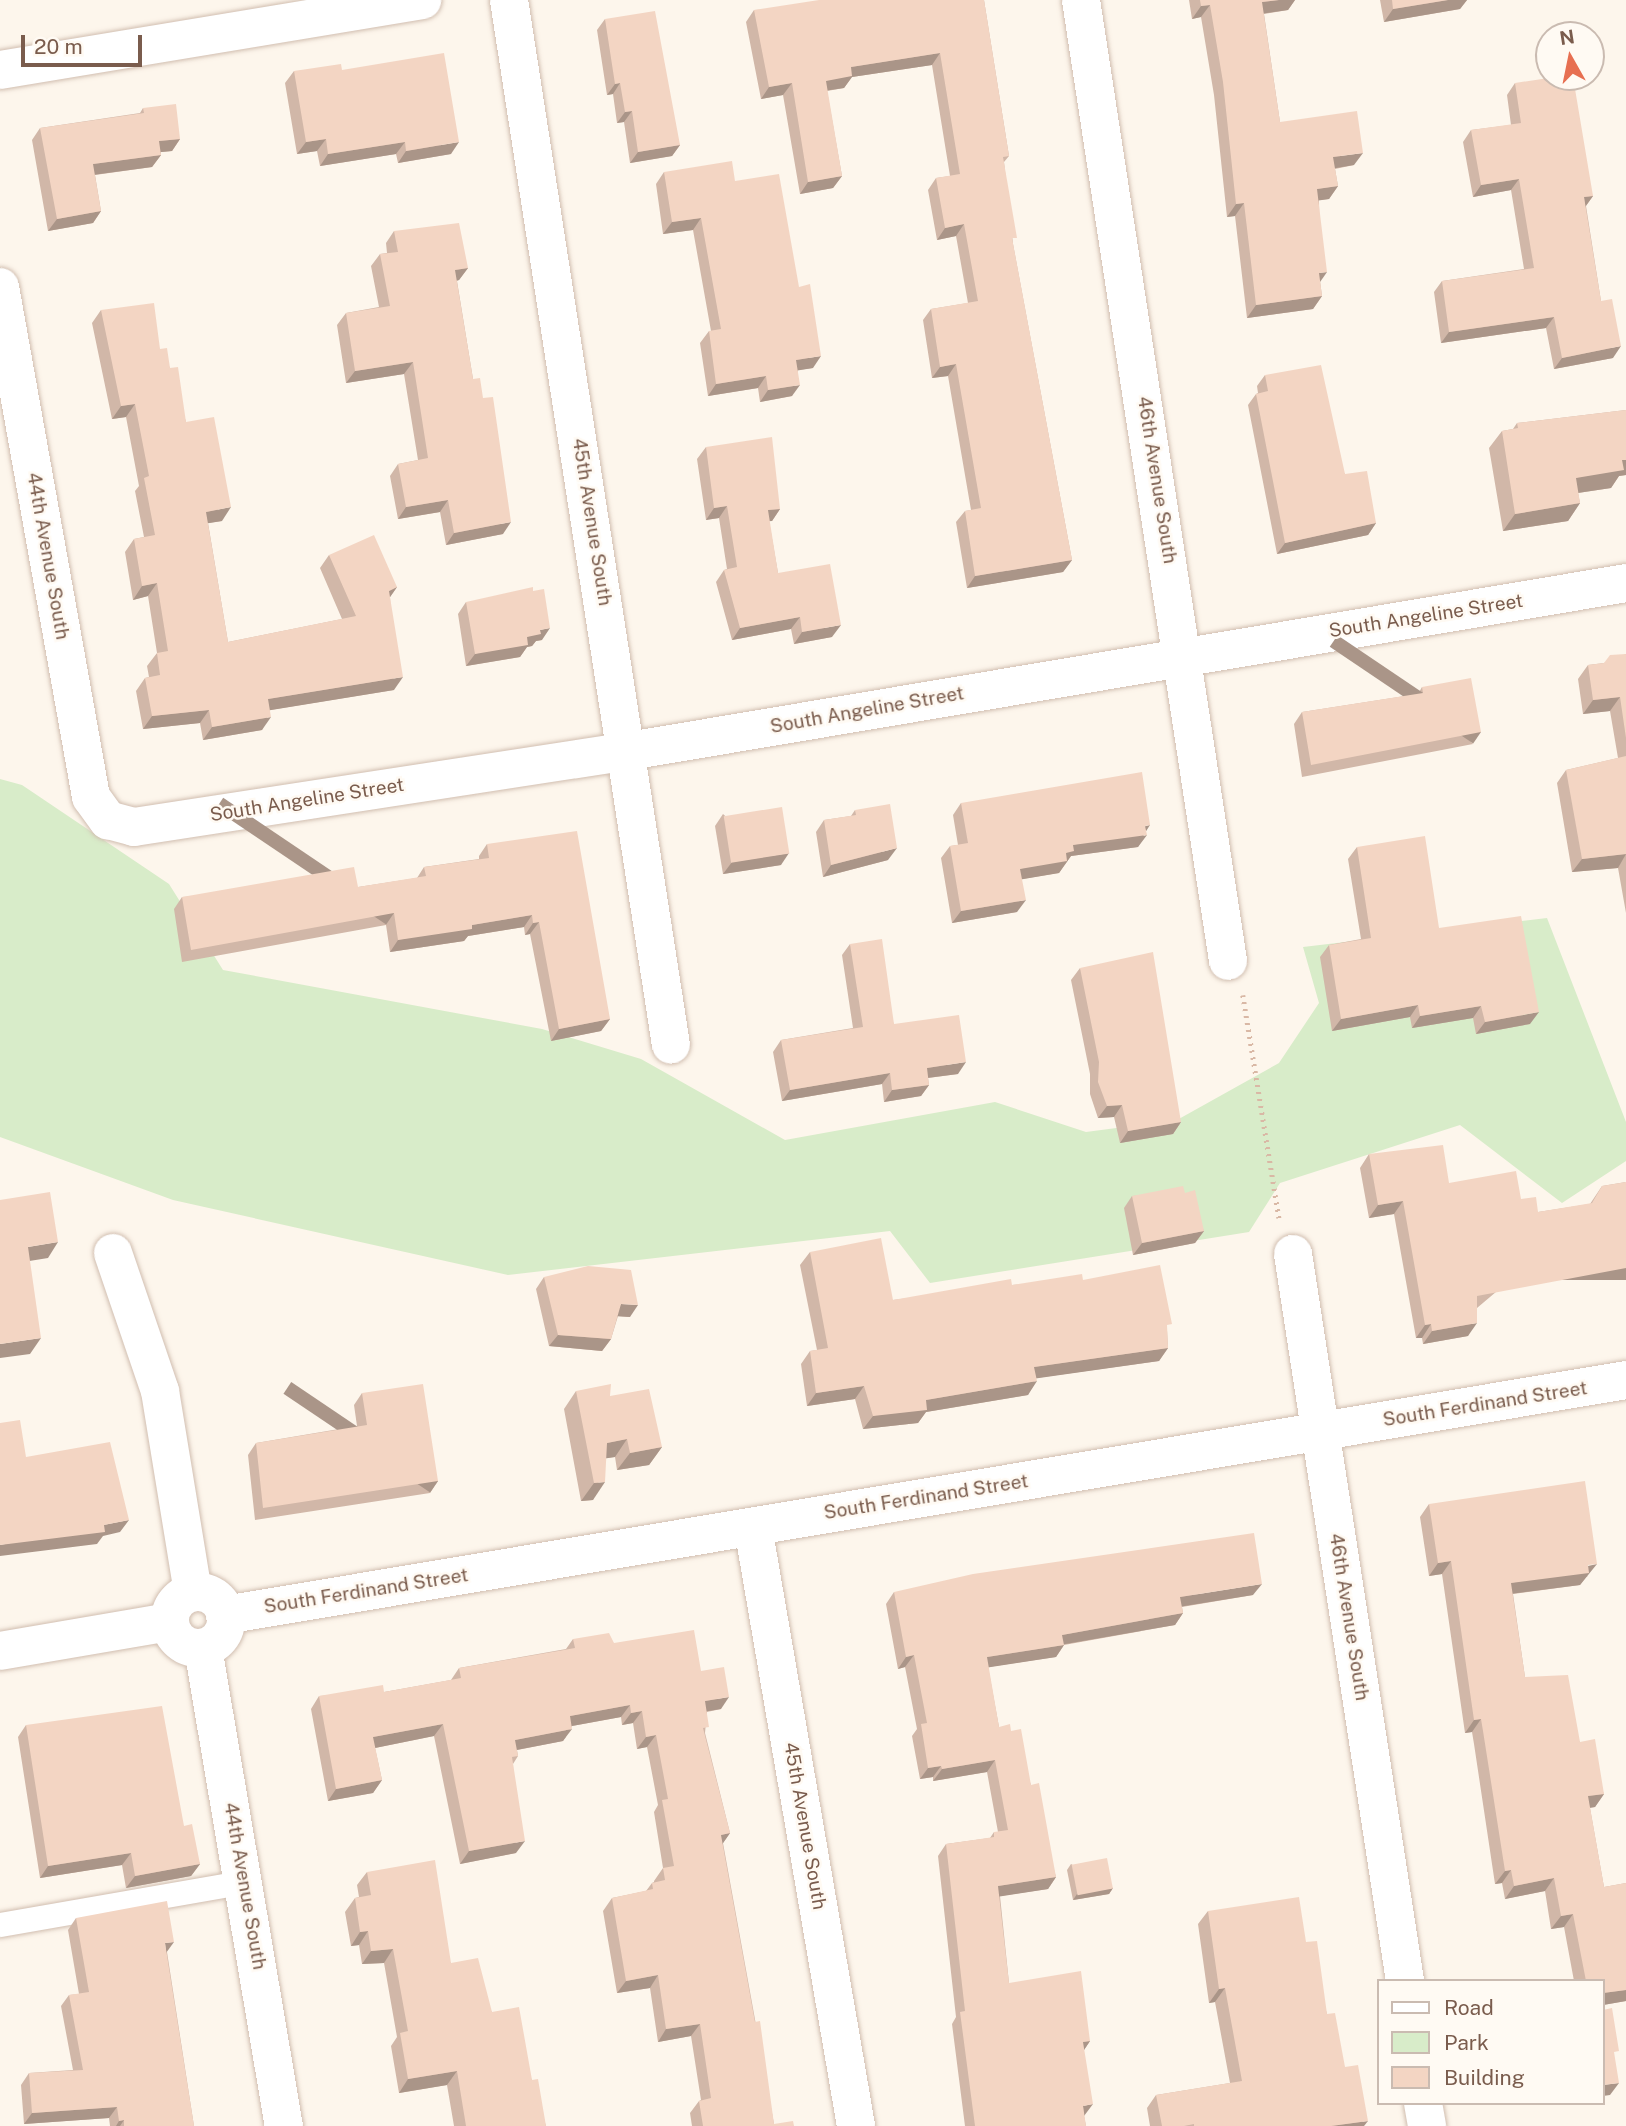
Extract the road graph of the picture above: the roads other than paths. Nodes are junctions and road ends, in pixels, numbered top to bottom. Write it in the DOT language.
graph roads {
  1 [pos="422,0"];
  2 [pos="509,0"];
  3 [pos="1081,0"];
  4 [pos="0,70"];
  5 [pos="0,287"];
  6 [pos="1626,583"];
  7 [pos="1184,655"];
  8 [pos="629,751"];
  9 [pos="108,820"];
  10 [pos="1235,976"];
  11 [pos="671,1045"];
  12 [pos="113,1253"];
  13 [pos="1293,1254"];
  14 [pos="1626,1380"];
  15 [pos="1321,1431"];
  16 [pos="753,1527"];
  17 [pos="193,1592"];
  18 [pos="225,1615"];
  19 [pos="170,1622"];
  20 [pos="203,1647"];
  21 [pos="0,1651"];
  22 [pos="246,1882"];
  23 [pos="0,1924"];
  24 [pos="1405,1979"];
  25 [pos="1423,2105"];
  26 [pos="284,2126"];
  27 [pos="856,2126"];
  28 [pos="1427,2126"];
  1 -- 4 [label="street"];
  2 -- 8 [label="street, 45th Avenue South"];
  3 -- 7 [label="street, 46th Avenue South"];
  5 -- 9 [label="street, 44th Avenue South"];
  6 -- 7 [label="street, South Angeline Street"];
  7 -- 8 [label="street, South Angeline Street"];
  7 -- 10 [label="street, 46th Avenue South"];
  8 -- 9 [label="street, South Angeline Street"];
  8 -- 11 [label="street, 45th Avenue South"];
  12 -- 17 [label="street"];
  13 -- 15 [label="street, 46th Avenue South"];
  14 -- 15 [label="street, South Ferdinand Street"];
  15 -- 16 [label="street, South Ferdinand Street"];
  15 -- 24 [label="street, 46th Avenue South"];
  16 -- 18 [label="street, South Ferdinand Street"];
  16 -- 27 [label="street, 45th Avenue South"];
  17 -- 18 [label="street"];
  17 -- 19 [label="street"];
  18 -- 20 [label="street"];
  19 -- 20 [label="street"];
  19 -- 21 [label="street"];
  20 -- 22 [label="street, 44th Avenue South"];
  22 -- 23 [label="lane"];
  22 -- 26 [label="street, 44th Avenue South"];
  25 -- 28 [label="street"];
}
